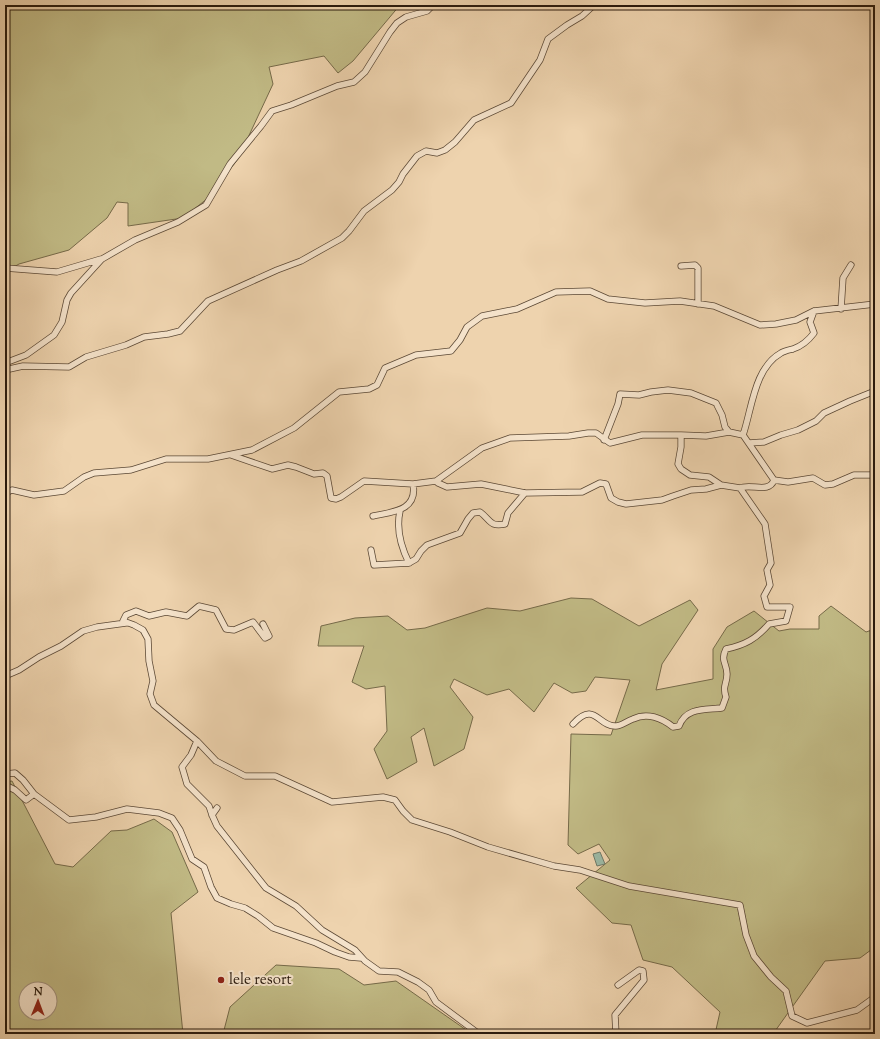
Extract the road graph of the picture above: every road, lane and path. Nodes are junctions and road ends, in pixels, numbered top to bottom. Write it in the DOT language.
graph roads {
  1 [pos="433,5"];
  2 [pos="594,5"];
  3 [pos="102,259"];
  4 [pos="851,265"];
  5 [pos="681,266"];
  6 [pos="5,268"];
  7 [pos="698,304"];
  8 [pos="875,304"];
  9 [pos="841,309"];
  10 [pos="814,311"];
  11 [pos="5,363"];
  12 [pos="5,370"];
  13 [pos="875,391"];
  14 [pos="730,432"];
  15 [pos="681,435"];
  16 [pos="743,436"];
  17 [pos="604,440"];
  18 [pos="749,443"];
  19 [pos="231,455"];
  20 [pos="875,475"];
  21 [pos="774,480"];
  22 [pos="436,481"];
  23 [pos="413,484"];
  24 [pos="721,485"];
  25 [pos="740,488"];
  26 [pos="5,493"];
  27 [pos="525,493"];
  28 [pos="400,511"];
  29 [pos="373,516"];
  30 [pos="371,550"];
  31 [pos="409,563"];
  32 [pos="128,623"];
  33 [pos="263,624"];
  34 [pos="5,676"];
  35 [pos="573,724"];
  36 [pos="197,742"];
  37 [pos="5,774"];
  38 [pos="5,785"];
  39 [pos="34,794"];
  40 [pos="217,808"];
  41 [pos="212,815"];
  42 [pos="361,958"];
  43 [pos="618,985"];
  44 [pos="875,997"];
  45 [pos="479,1034"];
  46 [pos="616,1034"];
  1 -- 3 [label="street"];
  2 -- 12 [label="street"];
  3 -- 6 [label="street"];
  3 -- 11 [label="street"];
  4 -- 9 [label="street"];
  5 -- 7 [label="street"];
  7 -- 10 [label="street"];
  7 -- 19 [label="street"];
  8 -- 9 [label="street"];
  9 -- 10 [label="street"];
  10 -- 16 [label="street"];
  13 -- 18 [label="street"];
  14 -- 15 [label="street"];
  14 -- 16 [label="street"];
  14 -- 17 [label="street"];
  15 -- 17 [label="street"];
  15 -- 24 [label="street"];
  16 -- 18 [label="street"];
  17 -- 22 [label="street"];
  18 -- 21 [label="street"];
  19 -- 23 [label="street"];
  19 -- 26 [label="street"];
  20 -- 21 [label="street"];
  21 -- 25 [label="street"];
  22 -- 23 [label="street"];
  22 -- 27 [label="street"];
  23 -- 28 [label="street"];
  24 -- 25 [label="street"];
  24 -- 27 [label="street"];
  25 -- 35 [label="street"];
  27 -- 31 [label="street"];
  28 -- 29 [label="street"];
  28 -- 31 [label="street"];
  30 -- 31 [label="street"];
  32 -- 33 [label="street"];
  32 -- 34 [label="street"];
  32 -- 36 [label="street"];
  36 -- 41 [label="street"];
  36 -- 44 [label="street"];
  37 -- 39 [label="street"];
  38 -- 39 [label="street"];
  39 -- 42 [label="street"];
  40 -- 41 [label="street"];
  41 -- 42 [label="street"];
  42 -- 45 [label="street"];
  43 -- 46 [label="street"];
}
